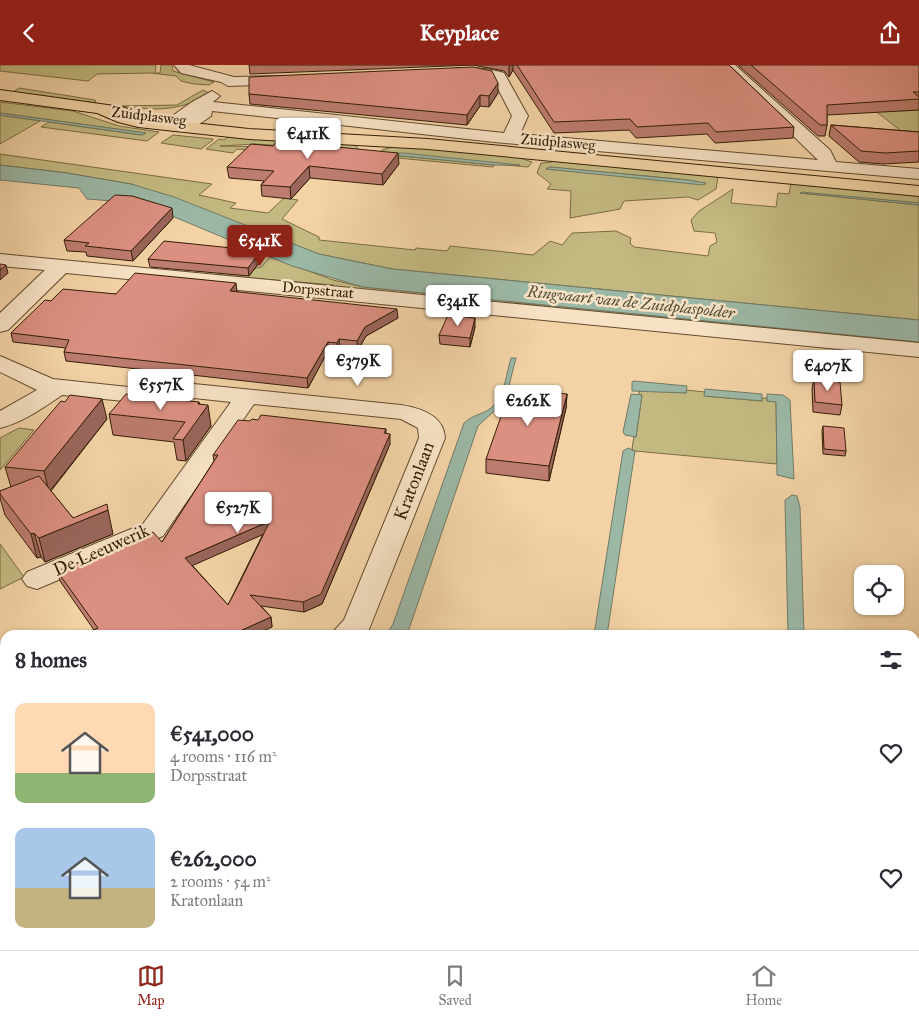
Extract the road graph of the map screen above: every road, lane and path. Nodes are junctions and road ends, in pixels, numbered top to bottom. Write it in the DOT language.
graph roads {
  1 [pos="181,65"];
  2 [pos="727,65"];
  3 [pos="443,72"];
  4 [pos="228,78"];
  5 [pos="297,79"];
  6 [pos="0,95"];
  7 [pos="201,111"];
  8 [pos="177,123"];
  9 [pos="283,135"];
  10 [pos="510,138"];
  11 [pos="830,166"];
  12 [pos="919,174"];
  13 [pos="919,191"];
  14 [pos="0,260"];
  15 [pos="61,266"];
  16 [pos="0,325"];
  17 [pos="919,350"];
  18 [pos="0,363"];
  19 [pos="57,387"];
  20 [pos="248,396"];
  21 [pos="0,421"];
  22 [pos="37,579"];
  23 [pos="352,630"];
  1 -- 4 [label="street"];
  2 -- 11 [label="street"];
  3 -- 10 [label="street"];
  4 -- 5 [label="street"];
  4 -- 7 [label="street"];
  6 -- 8 [label="main road, Zuidplasweg"];
  7 -- 8 [label="main road, Zuidplasweg"];
  7 -- 9 [label="main road, Zuidplasweg"];
  7 -- 10 [label="street, Zuidplasweg"];
  8 -- 9 [label="main road, Zuidplasweg"];
  9 -- 13 [label="main road, Zuidplasweg"];
  10 -- 11 [label="street, Zuidplasweg"];
  11 -- 12 [label="street, Zuidplasweg"];
  14 -- 15 [label="street, Dorpsstraat"];
  15 -- 16 [label="street"];
  15 -- 17 [label="street, Dorpsstraat"];
  18 -- 19 [label="street, Kratonlaan"];
  19 -- 20 [label="street, Kratonlaan"];
  19 -- 21 [label="street"];
  20 -- 22 [label="street, De Leeuwerik"];
  20 -- 23 [label="street, Kratonlaan"];
}
